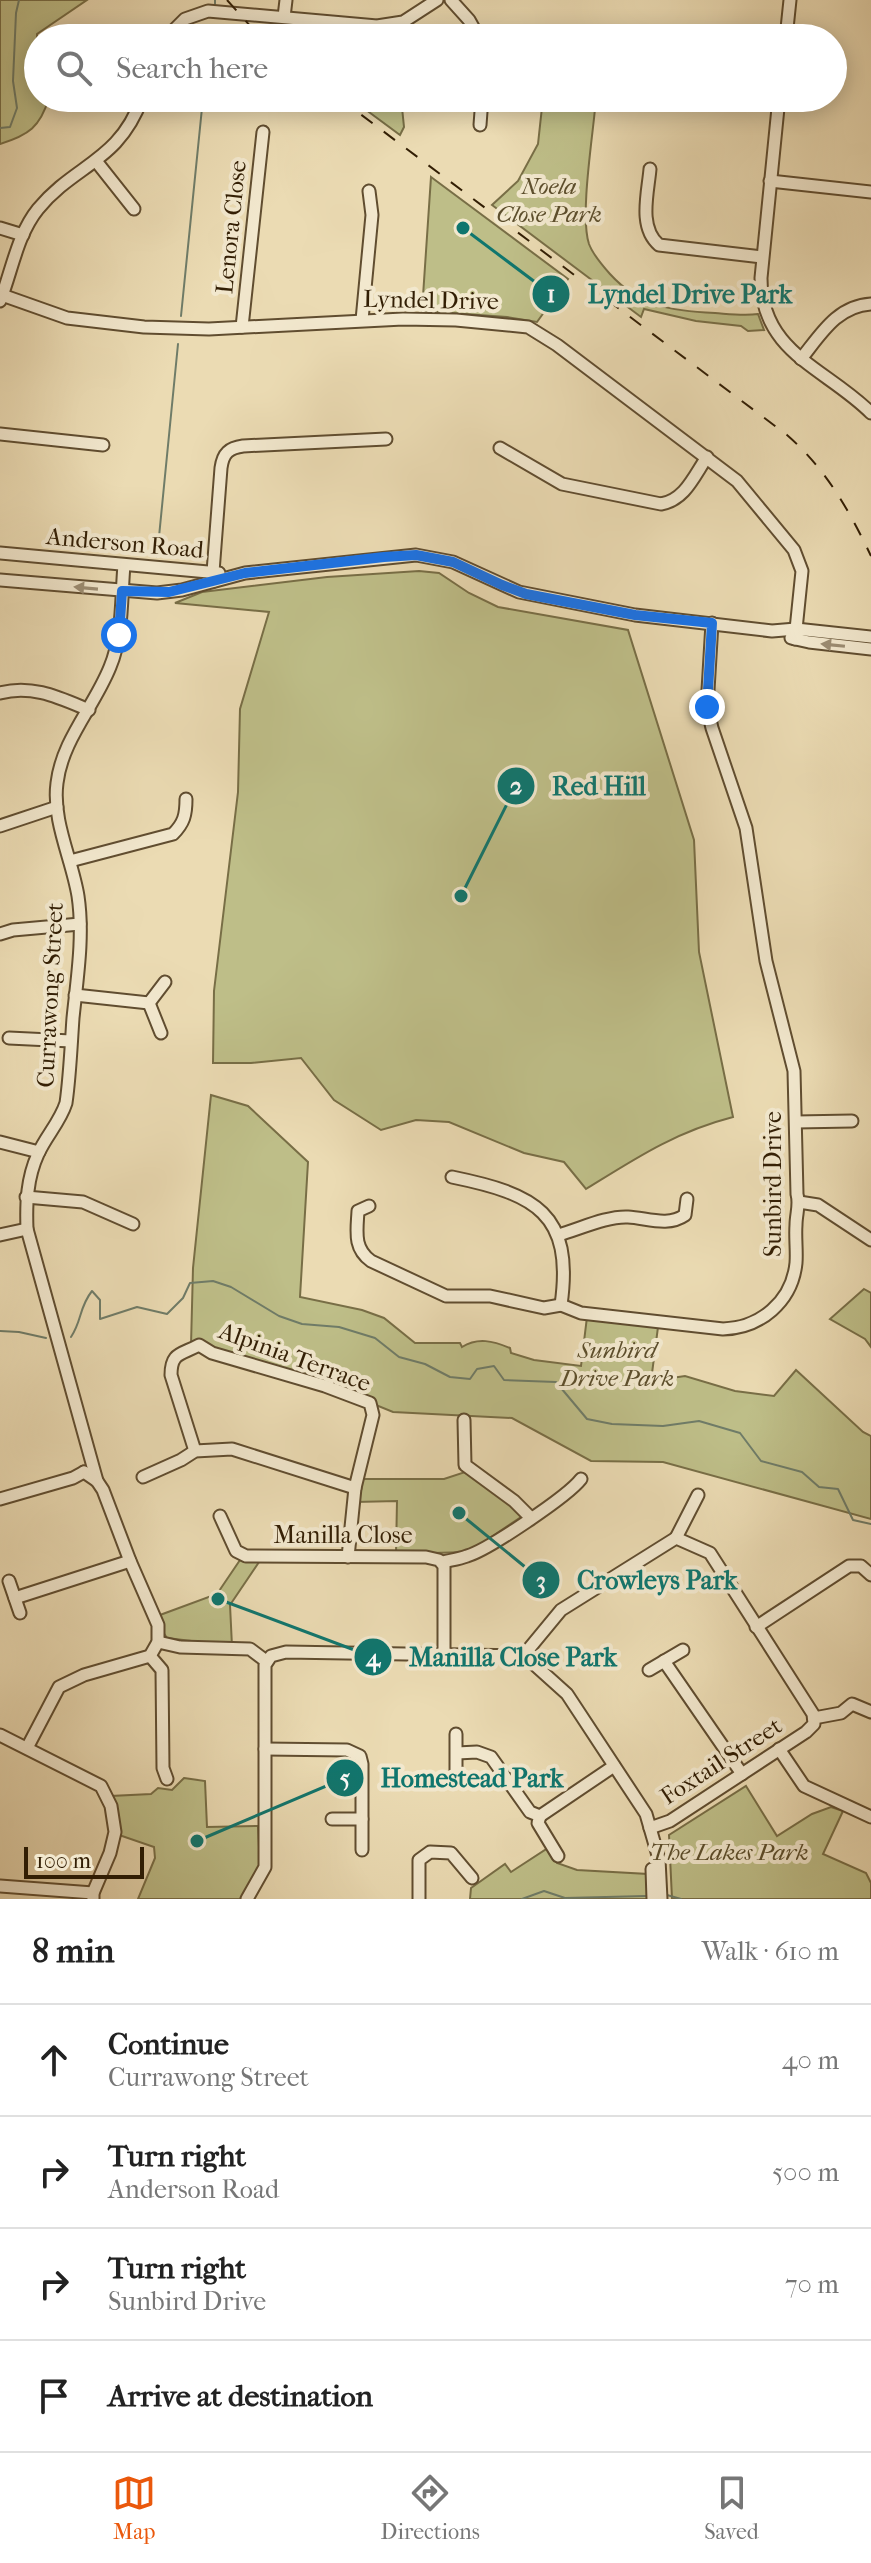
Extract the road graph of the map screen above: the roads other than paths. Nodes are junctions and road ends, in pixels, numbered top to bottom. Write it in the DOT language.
graph roads {
  1 [pos="286,0"];
  2 [pos="437,0"];
  3 [pos="451,0"];
  4 [pos="790,0"];
  5 [pos="284,17"];
  6 [pos="180,24"];
  7 [pos="366,24"];
  8 [pos="395,24"];
  9 [pos="471,24"];
  10 [pos="787,24"];
  11 [pos="137,112"];
  12 [pos="481,112"];
  13 [pos="777,112"];
  14 [pos="480,125"];
  15 [pos="263,132"];
  16 [pos="96,161"];
  17 [pos="650,169"];
  18 [pos="770,181"];
  19 [pos="369,191"];
  20 [pos="871,192"];
  21 [pos="134,209"];
  22 [pos="0,228"];
  23 [pos="23,235"];
  24 [pos="762,257"];
  25 [pos="1,298"];
  26 [pos="871,304"];
  27 [pos="362,320"];
  28 [pos="242,327"];
  29 [pos="801,359"];
  30 [pos="871,413"];
  31 [pos="0,434"];
  32 [pos="386,439"];
  33 [pos="103,445"];
  34 [pos="500,448"];
  35 [pos="707,457"];
  36 [pos="0,553"];
  37 [pos="124,565"];
  38 [pos="213,577"];
  39 [pos="0,580"];
  40 [pos="122,591"];
  41 [pos="712,623"];
  42 [pos="796,634"];
  43 [pos="871,637"];
  44 [pos="871,649"];
  45 [pos="0,693"];
  46 [pos="89,710"];
  47 [pos="186,799"];
  48 [pos="57,807"];
  49 [pos="0,826"];
  50 [pos="70,861"];
  51 [pos="80,924"];
  52 [pos="0,934"];
  53 [pos="165,982"];
  54 [pos="75,995"];
  55 [pos="149,1003"];
  56 [pos="161,1033"];
  57 [pos="9,1038"];
  58 [pos="71,1041"];
  59 [pos="852,1121"];
  60 [pos="796,1122"];
  61 [pos="0,1142"];
  62 [pos="39,1152"];
  63 [pos="452,1177"];
  64 [pos="26,1197"];
  65 [pos="687,1199"];
  66 [pos="799,1202"];
  67 [pos="369,1206"];
  68 [pos="133,1224"];
  69 [pos="27,1229"];
  70 [pos="0,1235"];
  71 [pos="558,1235"];
  72 [pos="871,1240"];
  73 [pos="561,1305"];
  74 [pos="464,1420"];
  75 [pos="195,1451"];
  76 [pos="90,1458"];
  77 [pos="84,1472"];
  78 [pos="143,1477"];
  79 [pos="581,1479"];
  80 [pos="97,1481"];
  81 [pos="355,1488"];
  82 [pos="698,1495"];
  83 [pos="0,1499"];
  84 [pos="220,1516"];
  85 [pos="531,1518"];
  86 [pos="676,1538"];
  87 [pos="348,1557"];
  88 [pos="130,1561"];
  89 [pos="443,1562"];
  90 [pos="871,1575"];
  91 [pos="9,1581"];
  92 [pos="15,1598"];
  93 [pos="20,1613"];
  94 [pos="756,1627"];
  95 [pos="158,1642"];
  96 [pos="683,1650"];
  97 [pos="444,1655"];
  98 [pos="150,1656"];
  99 [pos="523,1656"];
  100 [pos="266,1661"];
  101 [pos="664,1661"];
  102 [pos="649,1670"];
  103 [pos="871,1712"];
  104 [pos="814,1718"];
  105 [pos="456,1734"];
  106 [pos="0,1735"];
  107 [pos="27,1748"];
  108 [pos="265,1749"];
  109 [pos="779,1749"];
  110 [pos="457,1753"];
  111 [pos="614,1766"];
  112 [pos="456,1772"];
  113 [pos="742,1774"];
  114 [pos="167,1779"];
  115 [pos="540,1816"];
  116 [pos="871,1817"];
  117 [pos="332,1819"];
  118 [pos="362,1819"];
  119 [pos="650,1828"];
  120 [pos="655,1849"];
  121 [pos="362,1850"];
  122 [pos="558,1856"];
  123 [pos="472,1878"];
  124 [pos="0,1886"];
  125 [pos="93,1896"];
  126 [pos="252,1897"];
  127 [pos="419,1899"];
  128 [pos="653,1899"];
  129 [pos="661,1899"];
  1 -- 5 [label="street"];
  2 -- 8 [label="street"];
  3 -- 9 [label="street"];
  4 -- 10 [label="street"];
  5 -- 6 [label="street"];
  5 -- 7 [label="street"];
  11 -- 16 [label="street"];
  12 -- 14 [label="street"];
  13 -- 18 [label="street"];
  15 -- 28 [label="street, Lenora Close"];
  16 -- 21 [label="street"];
  16 -- 23 [label="street"];
  17 -- 24 [label="street"];
  18 -- 20 [label="street"];
  18 -- 24 [label="street"];
  19 -- 27 [label="street"];
  22 -- 23 [label="street"];
  23 -- 25 [label="street"];
  24 -- 29 [label="street"];
  25 -- 28 [label="street, Lyndel Drive"];
  26 -- 29 [label="street"];
  27 -- 28 [label="street, Lyndel Drive"];
  27 -- 35 [label="street, Lyndel Drive"];
  29 -- 30 [label="street"];
  31 -- 33 [label="street"];
  32 -- 38 [label="street"];
  34 -- 35 [label="street"];
  35 -- 42 [label="street, Lyndel Drive"];
  36 -- 37 [label="street, Anderson Road"];
  37 -- 38 [label="street, Anderson Road"];
  37 -- 40 [label="street, Currawong Street"];
  38 -- 40 [label="street, Anderson Road"];
  38 -- 41 [label="street, Anderson Road"];
  40 -- 39 [label="street, Anderson Road, one-way"];
  40 -- 46 [label="street, Currawong Street"];
  41 -- 42 [label="street, Anderson Road"];
  41 -- 60 [label="street, Sunbird Drive"];
  42 -- 43 [label="street, Anderson Road"];
  44 -- 42 [label="street, Anderson Road, one-way"];
  45 -- 46 [label="street"];
  46 -- 48 [label="street, Currawong Street"];
  47 -- 50 [label="street"];
  48 -- 49 [label="street"];
  48 -- 50 [label="street, Currawong Street"];
  50 -- 51 [label="street, Currawong Street"];
  51 -- 52 [label="street"];
  51 -- 54 [label="street, Currawong Street"];
  53 -- 55 [label="street"];
  54 -- 55 [label="street"];
  54 -- 58 [label="street, Currawong Street"];
  55 -- 56 [label="street"];
  57 -- 58 [label="street"];
  58 -- 62 [label="street, Currawong Street"];
  59 -- 60 [label="street"];
  60 -- 66 [label="street, Sunbird Drive"];
  61 -- 62 [label="street"];
  62 -- 64 [label="street, Currawong Street"];
  63 -- 71 [label="street"];
  64 -- 68 [label="street"];
  64 -- 69 [label="street, Currawong Street"];
  65 -- 71 [label="street"];
  66 -- 72 [label="street"];
  66 -- 73 [label="street, Sunbird Drive"];
  67 -- 73 [label="street, Sunbird Drive"];
  69 -- 70 [label="street"];
  69 -- 76 [label="street, Currawong Street"];
  71 -- 73 [label="street"];
  74 -- 85 [label="street"];
  75 -- 78 [label="street"];
  75 -- 81 [label="street"];
  75 -- 81 [label="street, Alpinia Terrace"];
  76 -- 77 [label="street"];
  76 -- 80 [label="street, Currawong Street"];
  77 -- 80 [label="street"];
  77 -- 83 [label="street"];
  79 -- 85 [label="street"];
  80 -- 88 [label="street, Currawong Street"];
  81 -- 87 [label="street, Alpinia Terrace"];
  82 -- 86 [label="street"];
  84 -- 87 [label="street, Manilla Close"];
  85 -- 89 [label="street"];
  86 -- 94 [label="street, Foxtail Street"];
  86 -- 99 [label="street"];
  87 -- 89 [label="street, Manilla Close"];
  88 -- 92 [label="street"];
  88 -- 95 [label="street, Currawong Street"];
  89 -- 97 [label="street, Manilla Close"];
  90 -- 94 [label="street"];
  91 -- 92 [label="street"];
  92 -- 93 [label="street"];
  94 -- 104 [label="street, Foxtail Street"];
  95 -- 98 [label="street"];
  95 -- 100 [label="street"];
  96 -- 101 [label="street"];
  97 -- 99 [label="street"];
  97 -- 100 [label="street"];
  98 -- 107 [label="street"];
  98 -- 114 [label="street"];
  99 -- 111 [label="street"];
  100 -- 108 [label="street"];
  101 -- 102 [label="street"];
  101 -- 113 [label="street"];
  103 -- 104 [label="street"];
  104 -- 109 [label="street, Foxtail Street"];
  105 -- 110 [label="street"];
  106 -- 107 [label="street"];
  107 -- 125 [label="street"];
  108 -- 118 [label="street"];
  108 -- 126 [label="street"];
  109 -- 113 [label="street, Foxtail Street"];
  109 -- 116 [label="street"];
  110 -- 112 [label="street"];
  110 -- 115 [label="street"];
  111 -- 115 [label="street"];
  111 -- 119 [label="street"];
  113 -- 119 [label="street, Foxtail Street"];
  115 -- 122 [label="street"];
  117 -- 118 [label="street"];
  118 -- 121 [label="street"];
  119 -- 120 [label="street"];
  120 -- 128 [label="street"];
  120 -- 129 [label="street"];
  123 -- 127 [label="street"];
  124 -- 125 [label="street"];
}
